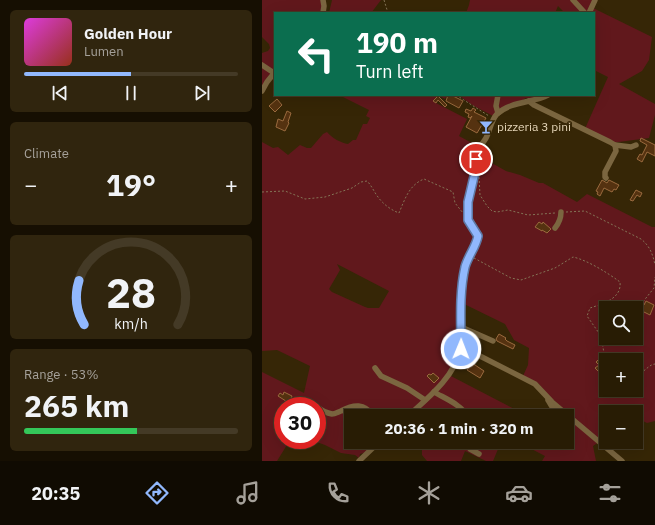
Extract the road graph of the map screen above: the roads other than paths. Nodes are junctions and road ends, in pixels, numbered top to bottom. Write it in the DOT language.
graph roads {
  1 [pos="323,0"];
  2 [pos="573,0"];
  3 [pos="595,0"];
  4 [pos="323,12"];
  5 [pos="584,12"];
  6 [pos="589,12"];
  7 [pos="262,65"];
  8 [pos="274,71"];
  9 [pos="274,73"];
  10 [pos="262,91"];
  11 [pos="498,96"];
  12 [pos="545,96"];
  13 [pos="529,101"];
  14 [pos="498,113"];
  15 [pos="615,145"];
  16 [pos="636,145"];
  17 [pos="606,178"];
  18 [pos="561,212"];
  19 [pos="555,228"];
  20 [pos="461,327"];
  21 [pos="494,341"];
  22 [pos="461,349"];
  23 [pos="375,368"];
  24 [pos="434,392"];
  25 [pos="546,396"];
  26 [pos="425,400"];
  27 [pos="460,408"];
  28 [pos="344,409"];
  29 [pos="344,409"];
  30 [pos="366,409"];
  31 [pos="415,409"];
  32 [pos="553,409"];
  33 [pos="326,412"];
  34 [pos="372,449"];
  35 [pos="470,449"];
  36 [pos="479,454"];
  37 [pos="359,461"];
  38 [pos="622,461"];
  1 -- 4 [label="street"];
  2 -- 5 [label="street"];
  3 -- 6 [label="street"];
  7 -- 8 [label="street"];
  9 -- 10 [label="street"];
  11 -- 14 [label="street"];
  12 -- 13 [label="street"];
  13 -- 14 [label="street"];
  13 -- 15 [label="street"];
  14 -- 20 [label="street"];
  15 -- 16 [label="street"];
  15 -- 17 [label="street"];
  18 -- 19 [label="street"];
  20 -- 21 [label="street"];
  20 -- 22 [label="street"];
  22 -- 24 [label="street"];
  22 -- 25 [label="street"];
  23 -- 26 [label="street"];
  24 -- 26 [label="street"];
  24 -- 27 [label="street"];
  25 -- 32 [label="street"];
  25 -- 38 [label="street"];
  26 -- 31 [label="street"];
  28 -- 30 [label="street"];
  29 -- 33 [label="street"];
  34 -- 37 [label="street"];
  35 -- 36 [label="street"];
}
